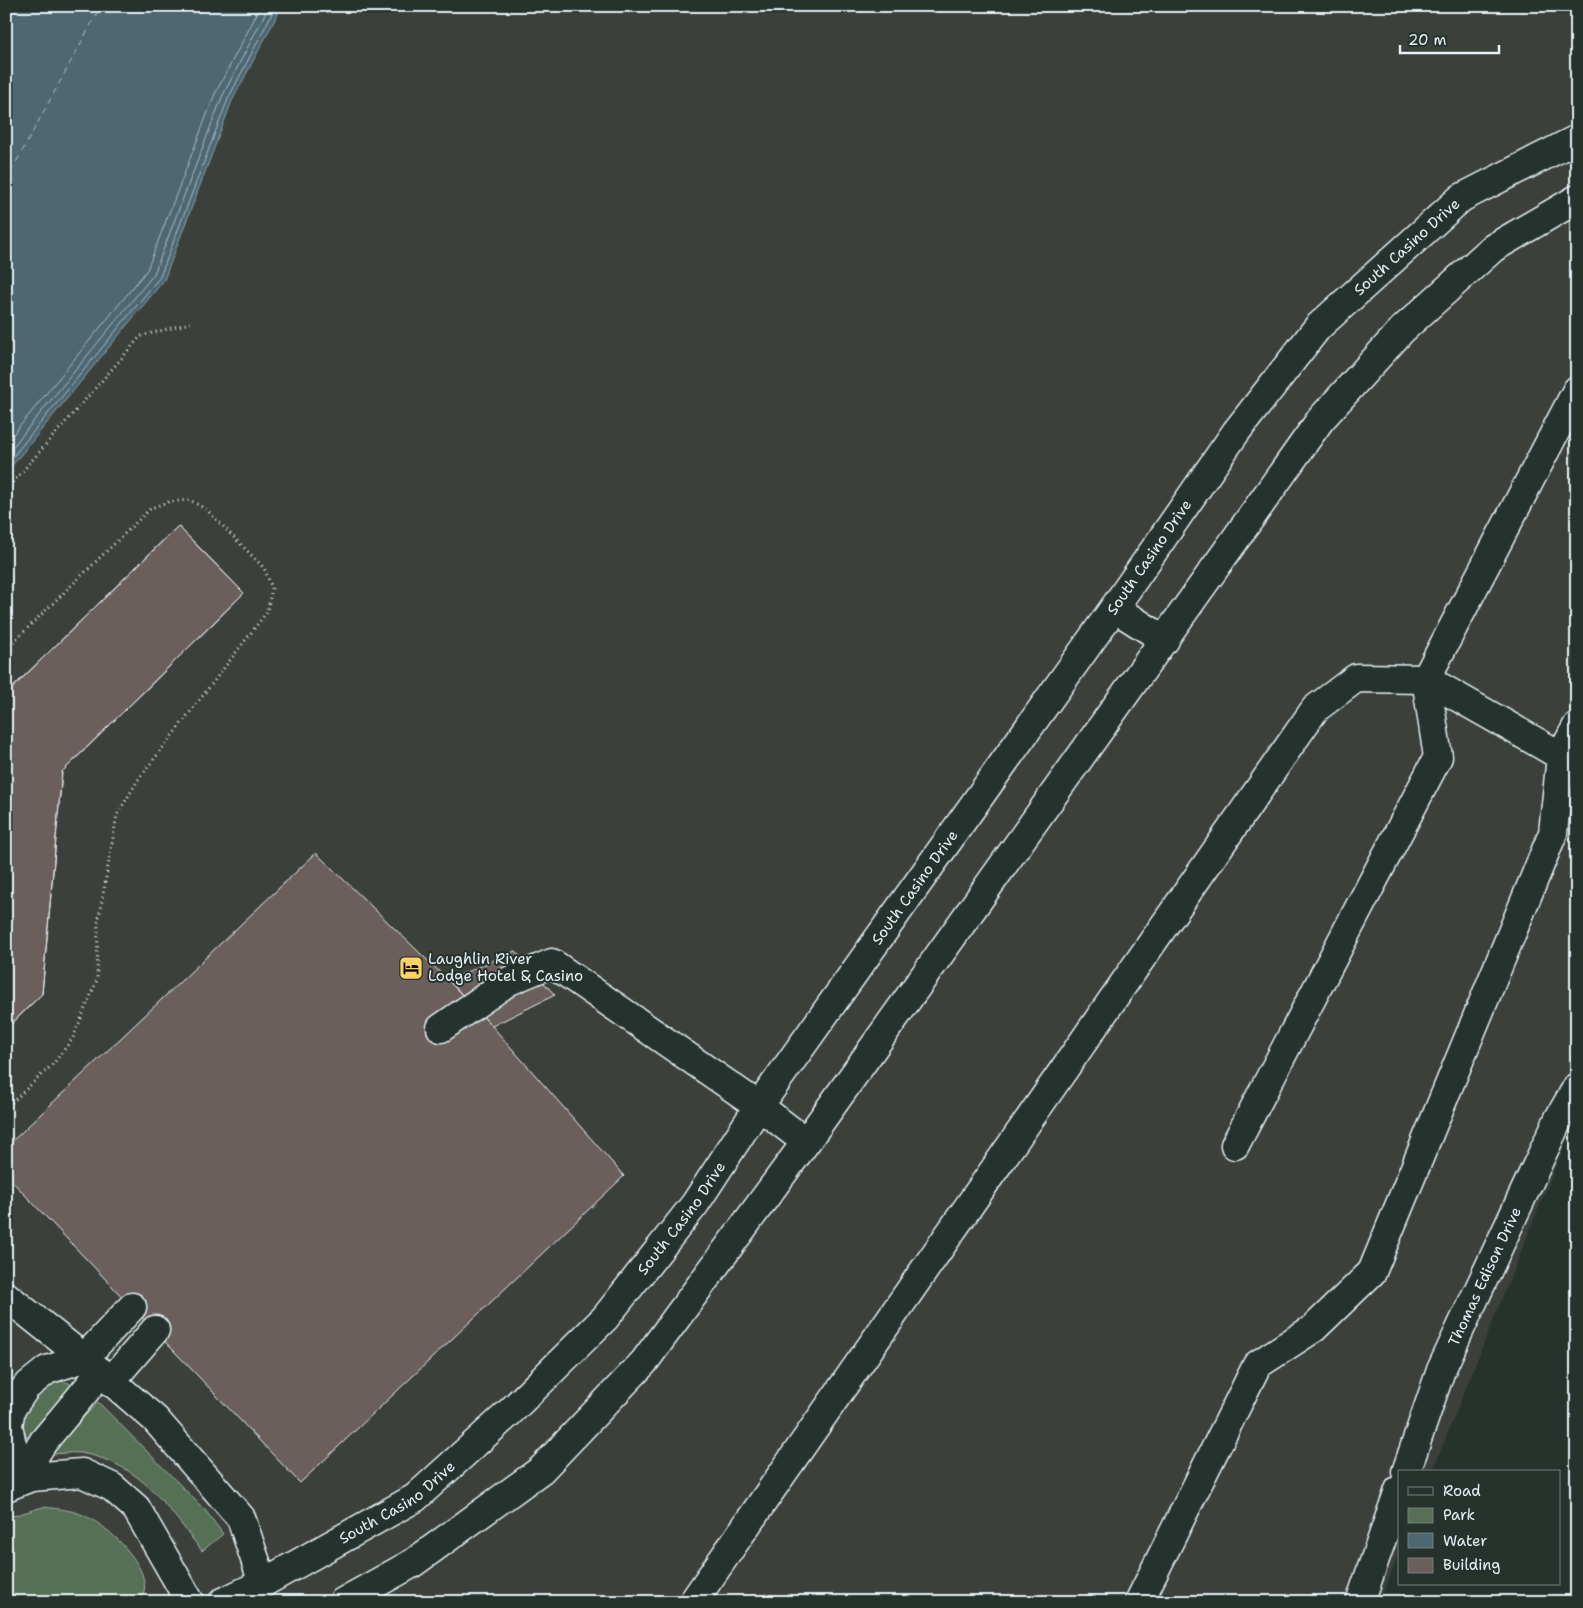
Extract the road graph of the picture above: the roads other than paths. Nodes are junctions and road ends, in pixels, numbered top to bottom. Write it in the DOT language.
graph roads {
  1 [pos="1577,139"];
  2 [pos="1577,199"];
  3 [pos="1577,390"];
  4 [pos="1114,608"];
  5 [pos="1165,640"];
  6 [pos="1426,679"];
  7 [pos="1577,726"];
  8 [pos="1561,756"];
  9 [pos="440,1028"];
  10 [pos="1577,1086"];
  11 [pos="759,1106"];
  12 [pos="806,1142"];
  13 [pos="1235,1145"];
  14 [pos="6,1296"];
  15 [pos="132,1307"];
  16 [pos="155,1330"];
  17 [pos="99,1370"];
  18 [pos="1407,1470"];
  19 [pos="31,1477"];
  20 [pos="6,1488"];
  21 [pos="1398,1493"];
  22 [pos="262,1592"];
  23 [pos="190,1602"];
  24 [pos="222,1602"];
  25 [pos="342,1602"];
  26 [pos="693,1602"];
  27 [pos="1139,1602"];
  28 [pos="1360,1602"];
  1 -- 4 [label="main road, South Casino Drive"];
  2 -- 5 [label="main road"];
  3 -- 6 [label="main road"];
  4 -- 5 [label="main road"];
  4 -- 11 [label="main road, South Casino Drive"];
  5 -- 12 [label="main road"];
  6 -- 8 [label="main road"];
  6 -- 13 [label="main road"];
  6 -- 26 [label="main road"];
  7 -- 8 [label="main road"];
  8 -- 27 [label="main road"];
  9 -- 11 [label="main road"];
  10 -- 18 [label="main road, Thomas Edison Drive"];
  11 -- 12 [label="main road"];
  11 -- 22 [label="main road, South Casino Drive"];
  12 -- 25 [label="main road"];
  14 -- 17 [label="main road"];
  15 -- 17 [label="main road"];
  16 -- 17 [label="main road"];
  17 -- 19 [label="main road"];
  17 -- 19 [label="main road"];
  17 -- 22 [label="main road"];
  19 -- 20 [label="main road"];
  19 -- 23 [label="main road"];
  21 -- 28 [label="main road"];
  22 -- 24 [label="main road, South Casino Drive"];
}
